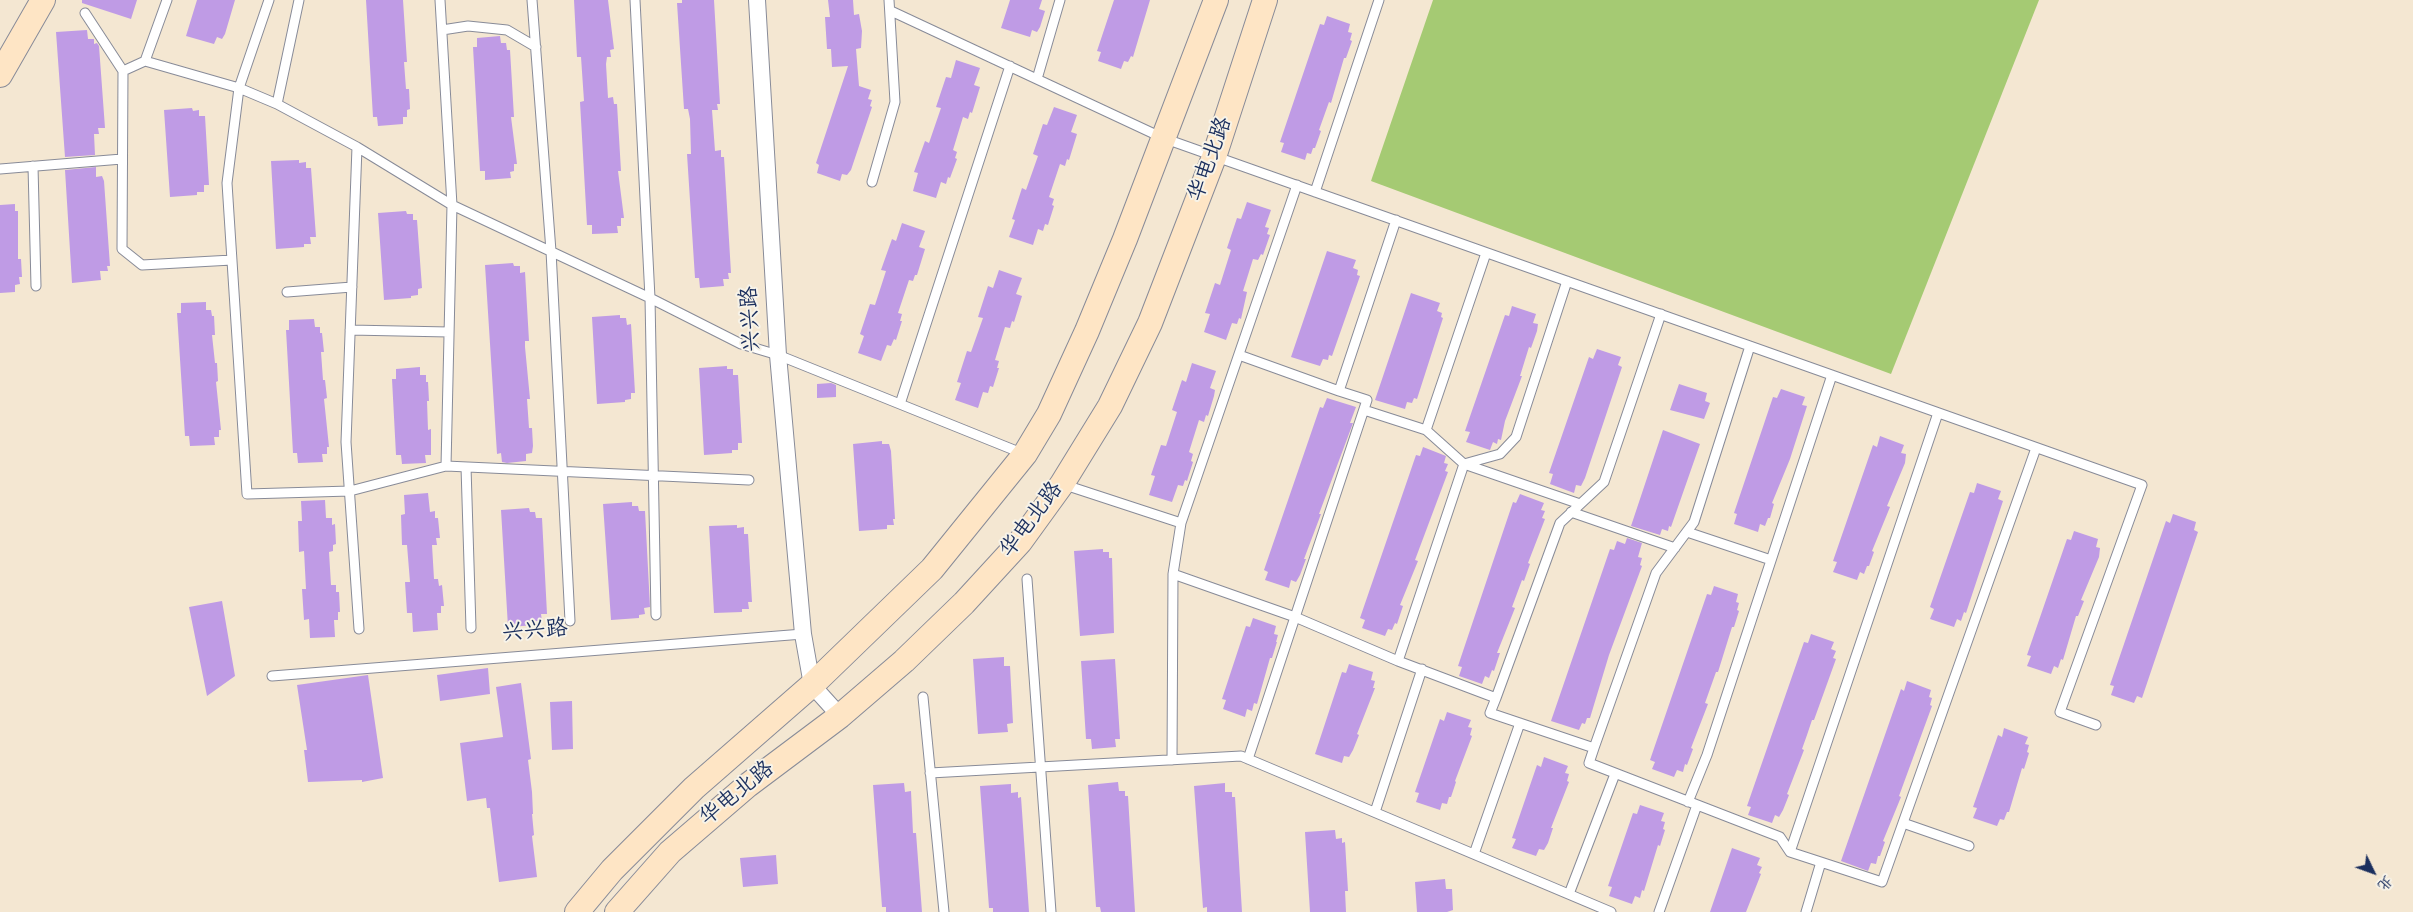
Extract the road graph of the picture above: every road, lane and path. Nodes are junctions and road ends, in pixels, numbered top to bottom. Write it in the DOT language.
graph roads {
  1 [pos="43,0"];
  2 [pos="167,0"];
  3 [pos="268,0"];
  4 [pos="300,0"];
  5 [pos="440,0"];
  6 [pos="532,0"];
  7 [pos="635,0"];
  8 [pos="757,0"];
  9 [pos="889,0"];
  10 [pos="1060,0"];
  11 [pos="1216,0"];
  12 [pos="1265,0"];
  13 [pos="1379,0"];
  14 [pos="891,11"];
  15 [pos="85,13"];
  16 [pos="442,30"];
  17 [pos="536,47"];
  18 [pos="145,61"];
  19 [pos="1010,66"];
  20 [pos="122,71"];
  21 [pos="0,75"];
  22 [pos="1037,79"];
  23 [pos="239,88"];
  24 [pos="277,104"];
  25 [pos="1163,138"];
  26 [pos="357,147"];
  27 [pos="1214,157"];
  28 [pos="122,159"];
  29 [pos="33,166"];
  30 [pos="0,169"];
  31 [pos="872,182"];
  32 [pos="1297,185"];
  33 [pos="1315,192"];
  34 [pos="452,205"];
  35 [pos="1396,220"];
  36 [pos="551,251"];
  37 [pos="1486,252"];
  38 [pos="232,260"];
  39 [pos="1567,281"];
  40 [pos="36,286"];
  41 [pos="352,288"];
  42 [pos="287,292"];
  43 [pos="650,298"];
  44 [pos="1661,314"];
  45 [pos="350,330"];
  46 [pos="449,332"];
  47 [pos="1750,346"];
  48 [pos="778,355"];
  49 [pos="1238,355"];
  50 [pos="1832,375"];
  51 [pos="1339,391"];
  52 [pos="900,404"];
  53 [pos="1364,410"];
  54 [pos="1938,413"];
  55 [pos="1426,430"];
  56 [pos="2036,448"];
  57 [pos="1025,454"];
  58 [pos="1464,464"];
  59 [pos="446,466"];
  60 [pos="466,468"];
  61 [pos="563,473"];
  62 [pos="653,476"];
  63 [pos="749,480"];
  64 [pos="1062,484"];
  65 [pos="350,491"];
  66 [pos="1580,504"];
  67 [pos="1571,512"];
  68 [pos="1181,523"];
  69 [pos="1687,532"];
  70 [pos="1675,548"];
  71 [pos="1771,560"];
  72 [pos="1172,574"];
  73 [pos="1027,578"];
  74 [pos="656,615"];
  75 [pos="1295,616"];
  76 [pos="570,621"];
  77 [pos="471,628"];
  78 [pos="359,629"];
  79 [pos="803,634"];
  80 [pos="1398,661"];
  81 [pos="1422,669"];
  82 [pos="272,676"];
  83 [pos="812,685"];
  84 [pos="923,697"];
  85 [pos="1496,698"];
  86 [pos="840,716"];
  87 [pos="1520,723"];
  88 [pos="2096,725"];
  89 [pos="1594,748"];
  90 [pos="1248,759"];
  91 [pos="1172,760"];
  92 [pos="1040,767"];
  93 [pos="930,773"];
  94 [pos="1615,774"];
  95 [pos="1688,802"];
  96 [pos="1697,805"];
  97 [pos="1375,812"];
  98 [pos="1903,823"];
  99 [pos="1969,846"];
  100 [pos="1790,852"];
  101 [pos="1474,854"];
  102 [pos="1821,862"];
  103 [pos="1569,894"];
  104 [pos="577,912"];
  105 [pos="618,912"];
  106 [pos="944,912"];
  107 [pos="1051,912"];
  108 [pos="1611,912"];
  109 [pos="1659,912"];
  110 [pos="1806,912"];
  1 -- 21 [label="main road"];
  2 -- 18 [label="lane"];
  3 -- 23 [label="lane"];
  4 -- 24 [label="lane"];
  5 -- 16 [label="lane"];
  6 -- 17 [label="lane"];
  7 -- 43 [label="lane"];
  8 -- 48 [label="street, 兴兴路"];
  9 -- 14 [label="lane"];
  10 -- 22 [label="lane"];
  11 -- 25 [label="main road, 华电北路"];
  12 -- 27 [label="main road, 华电北路"];
  13 -- 33 [label="lane"];
  14 -- 19 [label="lane"];
  14 -- 31 [label="lane"];
  15 -- 20 [label="lane"];
  16 -- 17 [label="lane"];
  16 -- 34 [label="lane"];
  17 -- 36 [label="lane"];
  18 -- 20 [label="lane"];
  18 -- 23 [label="lane"];
  19 -- 22 [label="lane"];
  19 -- 52 [label="lane"];
  20 -- 28 [label="lane"];
  22 -- 25 [label="lane"];
  23 -- 24 [label="lane"];
  23 -- 38 [label="lane"];
  24 -- 26 [label="lane"];
  25 -- 27 [label="lane"];
  25 -- 57 [label="main road, 华电北路"];
  26 -- 34 [label="lane"];
  26 -- 41 [label="lane"];
  27 -- 32 [label="lane"];
  27 -- 64 [label="main road, 华电北路"];
  28 -- 29 [label="lane"];
  28 -- 38 [label="lane"];
  29 -- 30 [label="lane"];
  29 -- 40 [label="lane"];
  32 -- 33 [label="lane"];
  32 -- 49 [label="lane"];
  33 -- 35 [label="lane"];
  34 -- 36 [label="lane"];
  34 -- 46 [label="lane"];
  35 -- 37 [label="lane"];
  35 -- 51 [label="lane"];
  36 -- 43 [label="lane"];
  36 -- 61 [label="lane"];
  37 -- 39 [label="lane"];
  37 -- 55 [label="lane"];
  38 -- 65 [label="lane"];
  39 -- 44 [label="lane"];
  39 -- 58 [label="lane"];
  41 -- 42 [label="lane"];
  41 -- 45 [label="lane"];
  43 -- 48 [label="lane"];
  43 -- 62 [label="lane"];
  44 -- 47 [label="lane"];
  44 -- 66 [label="lane"];
  45 -- 46 [label="lane"];
  45 -- 65 [label="lane"];
  46 -- 59 [label="lane"];
  47 -- 50 [label="lane"];
  47 -- 69 [label="lane"];
  48 -- 52 [label="lane"];
  48 -- 79 [label="street, 兴兴路"];
  49 -- 51 [label="lane"];
  49 -- 68 [label="lane"];
  50 -- 54 [label="lane"];
  50 -- 71 [label="lane"];
  51 -- 53 [label="lane"];
  52 -- 57 [label="lane"];
  53 -- 55 [label="lane"];
  53 -- 75 [label="lane"];
  54 -- 56 [label="lane"];
  54 -- 100 [label="lane"];
  55 -- 58 [label="lane"];
  56 -- 88 [label="lane"];
  56 -- 98 [label="lane"];
  57 -- 83 [label="main road, 华电北路"];
  58 -- 66 [label="lane"];
  58 -- 80 [label="lane"];
  59 -- 60 [label="lane"];
  59 -- 65 [label="lane"];
  60 -- 61 [label="lane"];
  60 -- 77 [label="lane"];
  61 -- 62 [label="lane"];
  61 -- 76 [label="lane"];
  62 -- 63 [label="lane"];
  62 -- 74 [label="lane"];
  64 -- 68 [label="lane"];
  64 -- 86 [label="main road, 华电北路"];
  65 -- 78 [label="lane"];
  66 -- 67 [label="lane"];
  67 -- 70 [label="lane"];
  67 -- 85 [label="lane"];
  68 -- 72 [label="lane"];
  69 -- 70 [label="lane"];
  69 -- 71 [label="lane"];
  70 -- 89 [label="lane"];
  71 -- 95 [label="lane"];
  72 -- 75 [label="lane"];
  72 -- 91 [label="lane"];
  73 -- 92 [label="lane"];
  75 -- 80 [label="lane"];
  75 -- 90 [label="lane"];
  79 -- 82 [label="lane, 兴兴路"];
  79 -- 83 [label="street, 兴兴路"];
  80 -- 81 [label="lane"];
  81 -- 85 [label="lane"];
  81 -- 97 [label="lane"];
  83 -- 86 [label="street"];
  83 -- 104 [label="main road, 华电北路"];
  84 -- 93 [label="lane"];
  85 -- 87 [label="lane"];
  86 -- 105 [label="main road, 华电北路"];
  87 -- 89 [label="lane"];
  87 -- 101 [label="lane"];
  89 -- 94 [label="lane"];
  90 -- 91 [label="lane"];
  90 -- 97 [label="lane"];
  91 -- 92 [label="lane"];
  92 -- 93 [label="lane"];
  92 -- 107 [label="lane"];
  93 -- 106 [label="lane"];
  94 -- 95 [label="lane"];
  94 -- 103 [label="lane"];
  95 -- 96 [label="lane"];
  96 -- 100 [label="lane"];
  96 -- 109 [label="lane"];
  97 -- 101 [label="lane"];
  98 -- 99 [label="lane"];
  98 -- 102 [label="lane"];
  100 -- 102 [label="lane"];
  101 -- 103 [label="lane"];
  102 -- 110 [label="lane"];
  103 -- 108 [label="lane"];
}
